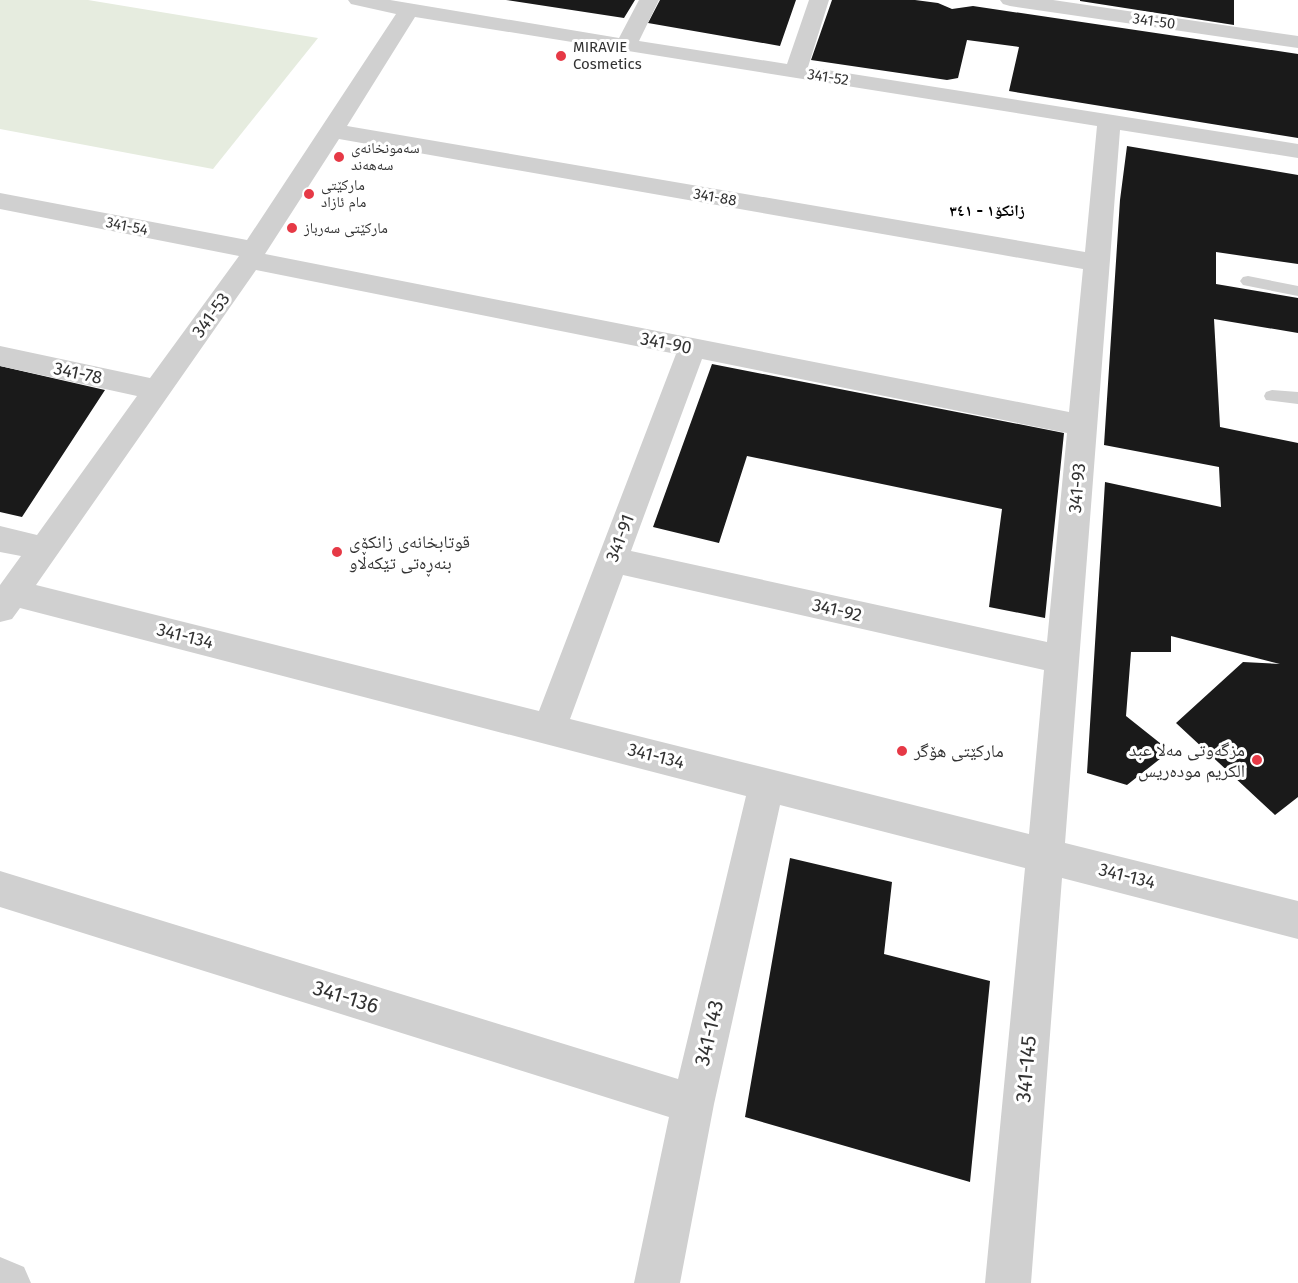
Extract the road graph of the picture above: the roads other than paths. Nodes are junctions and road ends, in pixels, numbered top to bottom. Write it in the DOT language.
graph roads {
  1 [pos="358,0"];
  2 [pos="476,0"];
  3 [pos="649,0"];
  4 [pos="819,0"];
  5 [pos="1010,0"];
  6 [pos="408,11"];
  7 [pos="463,19"];
  8 [pos="1298,42"];
  9 [pos="626,45"];
  10 [pos="795,72"];
  11 [pos="1109,121"];
  12 [pos="333,131"];
  13 [pos="1298,151"];
  14 [pos="0,201"];
  15 [pos="252,255"];
  16 [pos="1097,263"];
  17 [pos="1248,281"];
  18 [pos="1298,291"];
  19 [pos="692,348"];
  20 [pos="0,356"];
  21 [pos="157,390"];
  22 [pos="1272,396"];
  23 [pos="1298,398"];
  24 [pos="1083,425"];
  25 [pos="0,539"];
  26 [pos="44,549"];
  27 [pos="612,560"];
  28 [pos="7,602"];
  29 [pos="1062,660"];
  30 [pos="549,729"];
  31 [pos="767,785"];
  32 [pos="1045,855"];
  33 [pos="0,889"];
  34 [pos="1298,920"];
  35 [pos="693,1104"];
  36 [pos="0,1280"];
  37 [pos="8,1283"];
  38 [pos="657,1283"];
  39 [pos="1008,1283"];
  1 -- 6 [label="street, 341-52"];
  2 -- 7 [label="street"];
  3 -- 9 [label="street"];
  4 -- 10 [label="street"];
  5 -- 8 [label="street, 341-50"];
  6 -- 7 [label="street, 341-52"];
  6 -- 12 [label="street, 341-53"];
  7 -- 9 [label="street, 341-52"];
  9 -- 10 [label="street, 341-52"];
  10 -- 11 [label="street, 341-52"];
  11 -- 13 [label="street, 341-52"];
  11 -- 16 [label="street, 341-93"];
  12 -- 15 [label="street, 341-53"];
  12 -- 16 [label="street, 341-88"];
  14 -- 15 [label="street, 341-54"];
  15 -- 19 [label="street, 341-90"];
  15 -- 21 [label="street, 341-53"];
  16 -- 24 [label="street, 341-93"];
  17 -- 18 [label="lane"];
  19 -- 24 [label="street, 341-90"];
  19 -- 27 [label="street, 341-91"];
  20 -- 21 [label="street, 341-78"];
  21 -- 26 [label="street, 341-53"];
  22 -- 23 [label="lane"];
  24 -- 29 [label="street, 341-93"];
  25 -- 26 [label="street"];
  26 -- 28 [label="street, 341-53"];
  27 -- 29 [label="street, 341-92"];
  27 -- 30 [label="street, 341-91"];
  28 -- 30 [label="street, 341-134"];
  29 -- 32 [label="street, 341-93"];
  30 -- 31 [label="street, 341-134"];
  31 -- 32 [label="street, 341-134"];
  31 -- 35 [label="street, 341-143"];
  32 -- 34 [label="street, 341-134"];
  32 -- 39 [label="street, 341-145"];
  33 -- 35 [label="street, 341-136"];
  35 -- 38 [label="street, 341-143"];
  36 -- 37 [label="street"];
}
